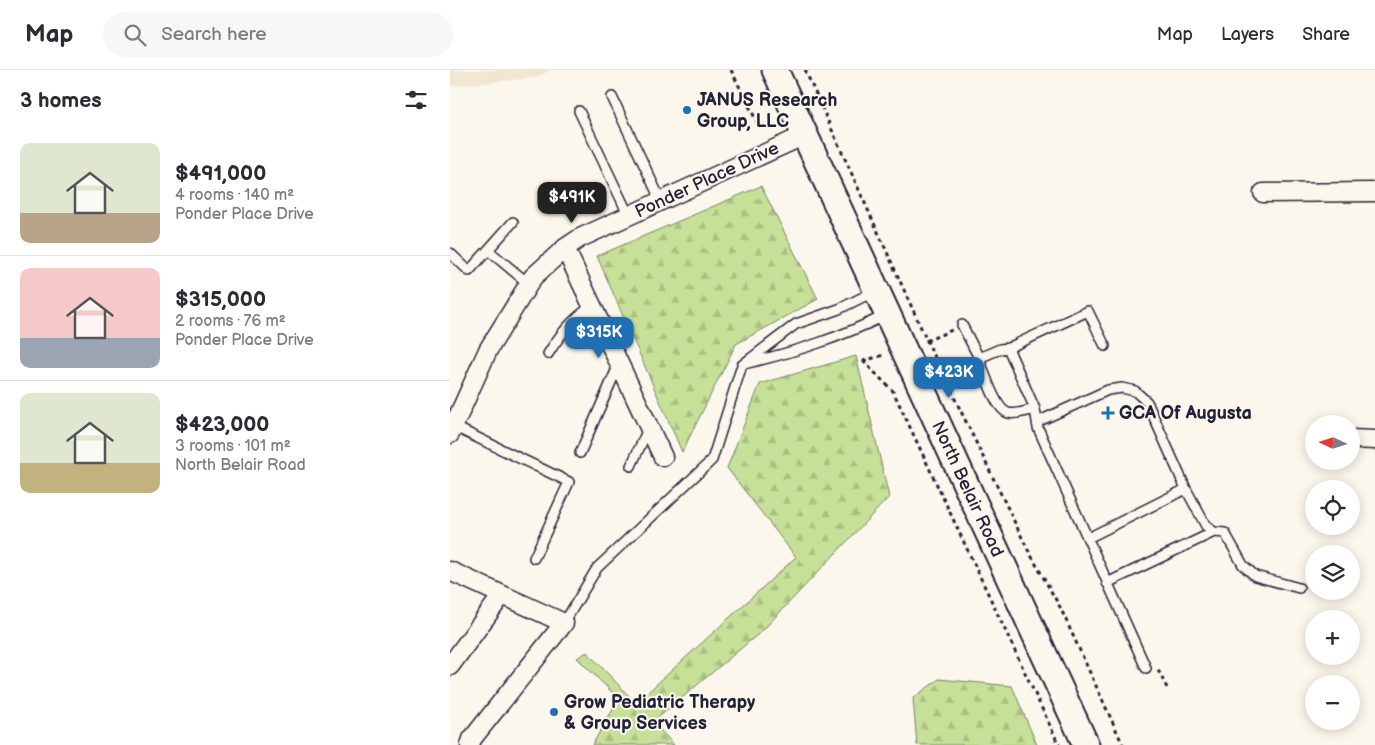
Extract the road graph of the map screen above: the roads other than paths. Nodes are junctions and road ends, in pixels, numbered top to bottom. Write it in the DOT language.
graph roads {
  1 [pos="775,70"];
  2 [pos="612,96"];
  3 [pos="579,111"];
  4 [pos="805,135"];
  5 [pos="1375,192"];
  6 [pos="1263,193"];
  7 [pos="661,201"];
  8 [pos="629,216"];
  9 [pos="513,222"];
  10 [pos="565,248"];
  11 [pos="488,250"];
  12 [pos="450,253"];
  13 [pos="529,284"];
  14 [pos="877,290"];
  15 [pos="592,306"];
  16 [pos="888,314"];
  17 [pos="962,326"];
  18 [pos="1105,346"];
  19 [pos="1008,348"];
  20 [pos="548,354"];
  21 [pos="979,358"];
  22 [pos="619,364"];
  23 [pos="742,364"];
  24 [pos="1035,409"];
  25 [pos="1037,422"];
  26 [pos="649,426"];
  27 [pos="452,430"];
  28 [pos="1360,439"];
  29 [pos="1375,440"];
  30 [pos="580,453"];
  31 [pos="663,457"];
  32 [pos="631,466"];
  33 [pos="1186,489"];
  34 [pos="1214,532"];
  35 [pos="1088,538"];
  36 [pos="534,558"];
  37 [pos="450,571"];
  38 [pos="1107,583"];
  39 [pos="1299,588"];
  40 [pos="502,595"];
  41 [pos="564,623"];
  42 [pos="450,666"];
  43 [pos="1151,666"];
  44 [pos="470,745"];
  45 [pos="1086,745"];
  1 -- 4 [label="main road, North Belair Road"];
  2 -- 7 [label="lane"];
  3 -- 8 [label="lane"];
  4 -- 7 [label="street, Ponder Place Drive"];
  4 -- 14 [label="main road, North Belair Road"];
  5 -- 6 [label="street"];
  7 -- 8 [label="street, Ponder Place Drive"];
  8 -- 10 [label="street, Ponder Place Drive"];
  9 -- 11 [label="lane"];
  10 -- 13 [label="street, Ponder Place Drive"];
  10 -- 15 [label="street"];
  11 -- 12 [label="lane"];
  11 -- 13 [label="lane"];
  13 -- 27 [label="street, Ponder Place Drive"];
  14 -- 16 [label="main road, North Belair Road"];
  14 -- 23 [label="lane"];
  15 -- 20 [label="lane"];
  15 -- 22 [label="street"];
  16 -- 23 [label="lane"];
  16 -- 45 [label="main road, North Belair Road"];
  17 -- 21 [label="lane"];
  18 -- 19 [label="lane"];
  19 -- 21 [label="lane"];
  19 -- 24 [label="lane"];
  21 -- 24 [label="lane"];
  22 -- 26 [label="street"];
  22 -- 30 [label="lane"];
  23 -- 41 [label="lane"];
  24 -- 25 [label="lane"];
  25 -- 33 [label="lane"];
  25 -- 35 [label="lane"];
  26 -- 31 [label="street"];
  26 -- 32 [label="lane"];
  27 -- 36 [label="lane"];
  28 -- 29 [label="street"];
  33 -- 34 [label="lane"];
  33 -- 35 [label="lane"];
  34 -- 38 [label="lane"];
  34 -- 39 [label="lane"];
  35 -- 38 [label="lane"];
  37 -- 40 [label="street"];
  38 -- 43 [label="lane"];
  40 -- 41 [label="street"];
  40 -- 42 [label="street"];
  41 -- 44 [label="street"];
}
